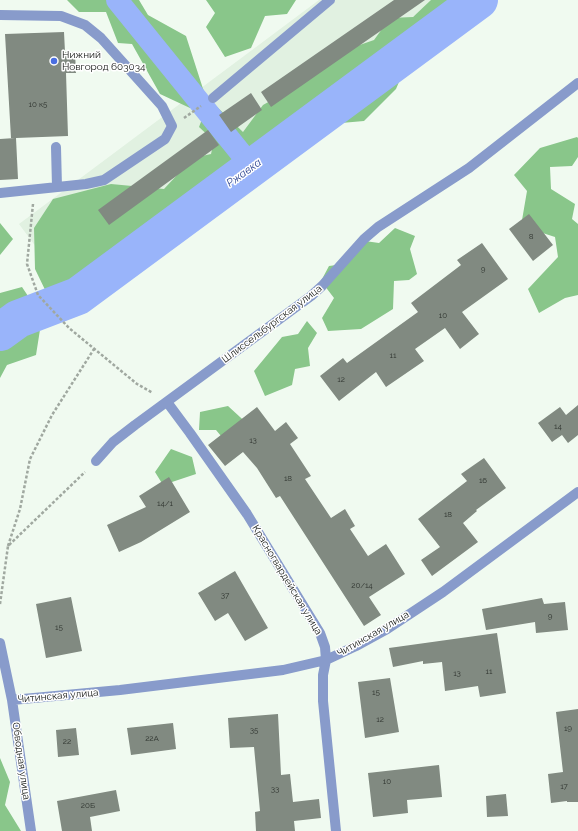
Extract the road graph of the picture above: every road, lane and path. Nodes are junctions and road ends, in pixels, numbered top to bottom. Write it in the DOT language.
graph roads {
  1 [pos="330,0"];
  2 [pos="0,15"];
  3 [pos="578,83"];
  4 [pos="213,98"];
  5 [pos="172,126"];
  6 [pos="56,147"];
  7 [pos="57,187"];
  8 [pos="35,189"];
  9 [pos="0,193"];
  10 [pos="94,349"];
  11 [pos="167,402"];
  12 [pos="96,461"];
  13 [pos="578,492"];
  14 [pos="8,546"];
  15 [pos="0,604"];
  16 [pos="0,643"];
  17 [pos="326,660"];
  18 [pos="12,700"];
  19 [pos="31,831"];
  20 [pos="336,831"];
  1 -- 4 [label="street"];
  2 -- 5 [label="street"];
  3 -- 11 [label="street, Шлиссельбургская улица"];
  4 -- 5 [label="path"];
  5 -- 7 [label="street"];
  6 -- 7 [label="street"];
  7 -- 8 [label="street"];
  8 -- 9 [label="street"];
  8 -- 10 [label="path"];
  10 -- 11 [label="path"];
  10 -- 14 [label="path"];
  11 -- 12 [label="street, Шлиссельбургская улица"];
  11 -- 17 [label="street, Красногвардейская улица"];
  12 -- 14 [label="path"];
  13 -- 17 [label="street, Читинская улица"];
  14 -- 15 [label="path"];
  16 -- 18 [label="street, Обводная улица"];
  17 -- 18 [label="street, Читинская улица"];
  17 -- 20 [label="street, Красногвардейская улица"];
  18 -- 19 [label="street, Обводная улица"];
}
